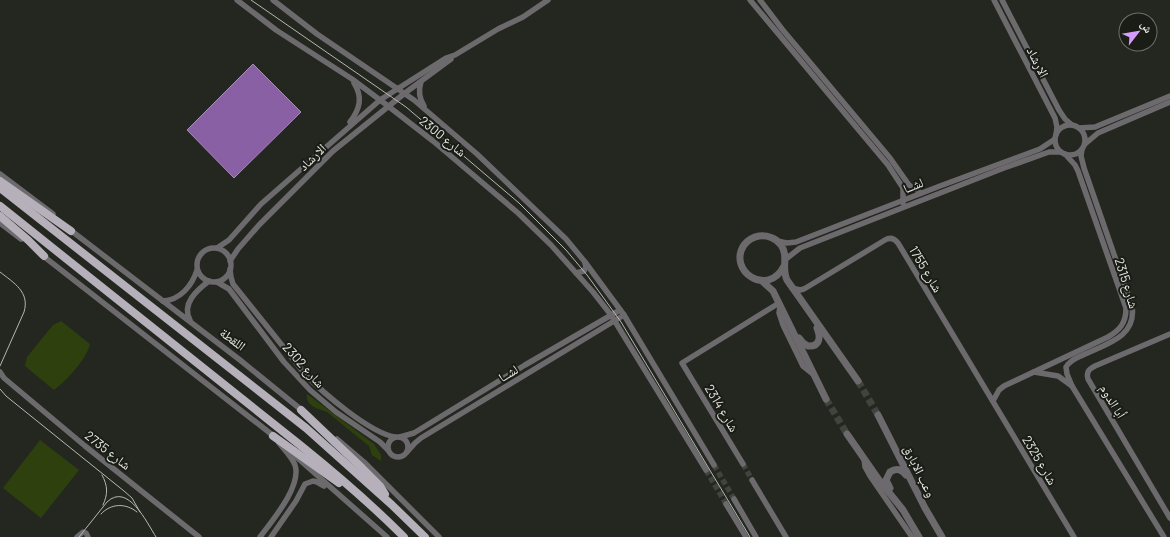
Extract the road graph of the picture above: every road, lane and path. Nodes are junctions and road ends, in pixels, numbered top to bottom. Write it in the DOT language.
graph roads {
  1 [pos="237,0"];
  2 [pos="273,0"];
  3 [pos="548,0"];
  4 [pos="750,0"];
  5 [pos="760,0"];
  6 [pos="994,0"];
  7 [pos="1002,0"];
  8 [pos="455,55"];
  9 [pos="352,79"];
  10 [pos="421,82"];
  11 [pos="398,88"];
  12 [pos="405,93"];
  13 [pos="1170,99"];
  14 [pos="380,100"];
  15 [pos="388,106"];
  16 [pos="426,110"];
  17 [pos="1072,125"];
  18 [pos="1079,128"];
  19 [pos="344,131"];
  20 [pos="1056,137"];
  21 [pos="1084,147"];
  22 [pos="1063,153"];
  23 [pos="0,174"];
  24 [pos="0,181"];
  25 [pos="0,188"];
  26 [pos="921,193"];
  27 [pos="903,204"];
  28 [pos="0,206"];
  29 [pos="0,216"];
  30 [pos="0,223"];
  31 [pos="71,231"];
  32 [pos="778,241"];
  33 [pos="217,248"];
  34 [pos="44,256"];
  35 [pos="230,260"];
  36 [pos="585,262"];
  37 [pos="785,262"];
  38 [pos="230,269"];
  39 [pos="198,270"];
  40 [pos="576,273"];
  41 [pos="209,281"];
  42 [pos="762,281"];
  43 [pos="217,282"];
  44 [pos="792,288"];
  45 [pos="804,289"];
  46 [pos="801,299"];
  47 [pos="162,301"];
  48 [pos="779,307"];
  49 [pos="622,312"];
  50 [pos="809,312"];
  51 [pos="611,315"];
  52 [pos="615,322"];
  53 [pos="192,324"];
  54 [pos="790,325"];
  55 [pos="1170,334"];
  56 [pos="1032,371"];
  57 [pos="0,372"];
  58 [pos="813,374"];
  59 [pos="2,377"];
  60 [pos="858,381"];
  61 [pos="1072,386"];
  62 [pos="826,399"];
  63 [pos="993,400"];
  64 [pos="301,410"];
  65 [pos="878,415"];
  66 [pos="847,434"];
  67 [pos="273,436"];
  68 [pos="398,437"];
  69 [pos="388,450"];
  70 [pos="407,452"];
  71 [pos="864,459"];
  72 [pos="742,464"];
  73 [pos="714,465"];
  74 [pos="706,470"];
  75 [pos="752,480"];
  76 [pos="912,483"];
  77 [pos="362,497"];
  78 [pos="734,499"];
  79 [pos="392,504"];
  80 [pos="726,504"];
  81 [pos="351,506"];
  82 [pos="903,510"];
  83 [pos="1170,518"];
  84 [pos="77,537"];
  85 [pos="88,537"];
  86 [pos="199,537"];
  87 [pos="260,537"];
  88 [pos="271,537"];
  89 [pos="387,537"];
  90 [pos="404,537"];
  91 [pos="425,537"];
  92 [pos="439,537"];
  93 [pos="746,537"];
  94 [pos="756,537"];
  95 [pos="786,537"];
  96 [pos="912,537"];
  97 [pos="919,537"];
  98 [pos="942,537"];
  99 [pos="1074,537"];
  100 [pos="1164,537"];
  1 -- 9 [label="street, شارع 2300"];
  2 -- 11 [label="street, شارع 2300"];
  3 -- 8 [label="street, الارشاد"];
  4 -- 27 [label="street"];
  5 -- 26 [label="street"];
  6 -- 20 [label="street, الارشاد"];
  7 -- 17 [label="street, الارشاد"];
  8 -- 10 [label="street, الارشاد"];
  8 -- 11 [label="street, الارشاد"];
  9 -- 14 [label="street, شارع 2300"];
  9 -- 19 [label="street, الارشاد"];
  10 -- 12 [label="street, الارشاد"];
  10 -- 16 [label="street"];
  11 -- 12 [label="street, شارع 2300"];
  11 -- 14 [label="street, الارشاد"];
  12 -- 15 [label="street, الارشاد"];
  12 -- 16 [label="street, شارع 2300"];
  13 -- 18 [label="street"];
  13 -- 21 [label="street"];
  14 -- 15 [label="street, شارع 2300"];
  14 -- 19 [label="street, الارشاد"];
  15 -- 35 [label="street, الارشاد"];
  15 -- 40 [label="street, شارع 2300"];
  16 -- 36 [label="street, شارع 2300"];
  17 -- 18 [label="street"];
  17 -- 20 [label="street"];
  18 -- 21 [label="street"];
  19 -- 33 [label="street, الارشاد"];
  20 -- 22 [label="street"];
  20 -- 26 [label="street, لشــا"];
  21 -- 22 [label="street"];
  21 -- 61 [label="street, شارع 2315"];
  22 -- 27 [label="street, لشــا"];
  22 -- 56 [label="street, شارع 2315"];
  23 -- 31 [label="street, اللقطة"];
  24 -- 31 [label="main road"];
  25 -- 79 [label="main road, اللقطة"];
  26 -- 27 [label="street, لشــا"];
  27 -- 32 [label="street, لشــا"];
  27 -- 37 [label="street, لشــا"];
  28 -- 77 [label="main road"];
  29 -- 34 [label="main road"];
  30 -- 34 [label="street"];
  31 -- 47 [label="street, اللقطة"];
  32 -- 37 [label="street"];
  32 -- 42 [label="street"];
  33 -- 35 [label="street"];
  33 -- 39 [label="street"];
  34 -- 67 [label="street"];
  35 -- 38 [label="street"];
  36 -- 40 [label="street"];
  36 -- 49 [label="street, شارع 2300"];
  37 -- 42 [label="street"];
  37 -- 44 [label="street"];
  38 -- 43 [label="street"];
  38 -- 68 [label="street, شارع 2302"];
  39 -- 41 [label="street"];
  39 -- 47 [label="street"];
  40 -- 51 [label="street, شارع 2300"];
  41 -- 43 [label="street"];
  41 -- 53 [label="street"];
  42 -- 48 [label="street"];
  43 -- 69 [label="street, شارع 2302"];
  44 -- 45 [label="street"];
  44 -- 46 [label="street"];
  45 -- 46 [label="street"];
  45 -- 63 [label="street, شارع 1755"];
  46 -- 50 [label="street"];
  47 -- 53 [label="street, اللقطة"];
  48 -- 54 [label="street"];
  48 -- 58 [label="street"];
  48 -- 72 [label="street, شارع 2314"];
  49 -- 51 [label="street, لشــا"];
  49 -- 52 [label="street, لشــا"];
  49 -- 73 [label="street"];
  50 -- 54 [label="street"];
  50 -- 60 [label="street"];
  51 -- 52 [label="street"];
  51 -- 68 [label="street, لشــا"];
  52 -- 70 [label="street, لشــا"];
  52 -- 74 [label="street"];
  53 -- 64 [label="street, اللقطة"];
  54 -- 58 [label="street"];
  55 -- 83 [label="street, أبا الدوم"];
  56 -- 61 [label="street, شارع 2315"];
  56 -- 63 [label="street, شارع 2315"];
  57 -- 59 [label="street, شارع 2735"];
  58 -- 62 [label="street"];
  59 -- 86 [label="street, شارع 2735"];
  61 -- 100 [label="street, شارع 2315"];
  63 -- 99 [label="street, شارع 2325"];
  64 -- 79 [label="main road"];
  64 -- 92 [label="street, اللقطة"];
  65 -- 76 [label="street, وعب الابارق"];
  66 -- 71 [label="street"];
  67 -- 77 [label="main road"];
  67 -- 81 [label="street"];
  67 -- 87 [label="street"];
  68 -- 69 [label="street"];
  68 -- 70 [label="street"];
  69 -- 70 [label="street"];
  71 -- 82 [label="street"];
  71 -- 96 [label="street"];
  75 -- 95 [label="street"];
  76 -- 82 [label="street"];
  76 -- 98 [label="street, وعب الابارق"];
  77 -- 90 [label="main road"];
  78 -- 94 [label="street"];
  79 -- 91 [label="main road, اللقطة"];
  80 -- 93 [label="street"];
  81 -- 88 [label="street"];
  81 -- 89 [label="street"];
  82 -- 97 [label="street"];
  84 -- 85 [label="street"];
}
